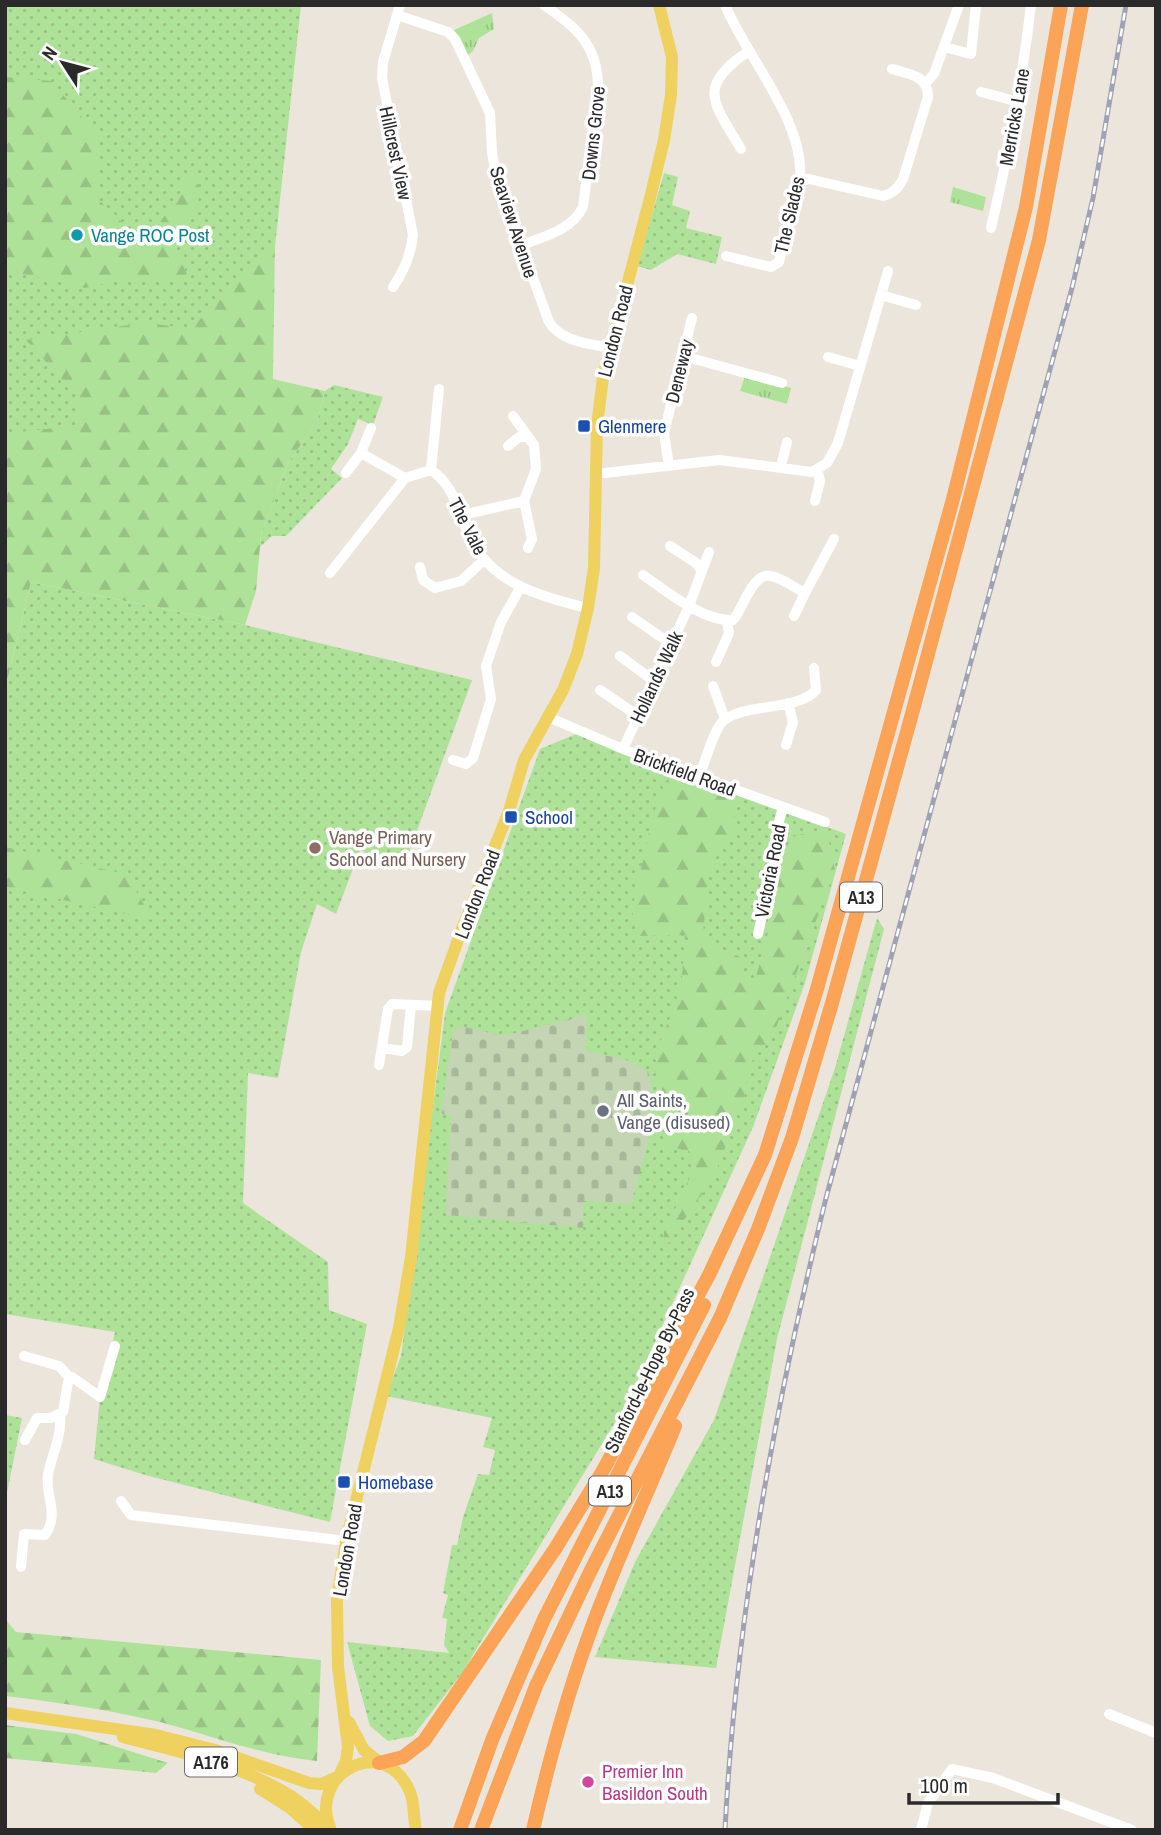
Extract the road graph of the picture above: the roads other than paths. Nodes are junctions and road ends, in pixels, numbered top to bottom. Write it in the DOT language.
graph roads {
  1 [pos="544,5"];
  2 [pos="659,5"];
  3 [pos="725,5"];
  4 [pos="959,5"];
  5 [pos="976,5"];
  6 [pos="1031,5"];
  7 [pos="1061,5"];
  8 [pos="1082,5"];
  9 [pos="399,10"];
  10 [pos="944,47"];
  11 [pos="749,51"];
  12 [pos="891,69"];
  13 [pos="925,83"];
  14 [pos="981,92"];
  15 [pos="1019,102"];
  16 [pos="741,149"];
  17 [pos="800,177"];
  18 [pos="991,228"];
  19 [pos="520,246"];
  20 [pos="726,256"];
  21 [pos="888,271"];
  22 [pos="393,287"];
  23 [pos="881,295"];
  24 [pos="916,305"];
  25 [pos="692,318"];
  26 [pos="609,348"];
  27 [pos="683,356"];
  28 [pos="828,357"];
  29 [pos="860,366"];
  30 [pos="782,383"];
  31 [pos="439,389"];
  32 [pos="513,416"];
  33 [pos="372,428"];
  34 [pos="528,437"];
  35 [pos="787,442"];
  36 [pos="508,446"];
  37 [pos="361,453"];
  38 [pos="669,466"];
  39 [pos="781,466"];
  40 [pos="817,469"];
  41 [pos="431,470"];
  42 [pos="346,473"];
  43 [pos="596,474"];
  44 [pos="405,478"];
  45 [pos="815,500"];
  46 [pos="524,501"];
  47 [pos="462,515"];
  48 [pos="834,539"];
  49 [pos="670,546"];
  50 [pos="528,548"];
  51 [pos="709,552"];
  52 [pos="484,560"];
  53 [pos="420,567"];
  54 [pos="702,570"];
  55 [pos="330,573"];
  56 [pos="643,575"];
  57 [pos="423,580"];
  58 [pos="414,588"];
  59 [pos="520,588"];
  60 [pos="805,593"];
  61 [pos="689,606"];
  62 [pos="588,608"];
  63 [pos="794,616"];
  64 [pos="632,617"];
  65 [pos="727,621"];
  66 [pos="671,644"];
  67 [pos="620,656"];
  68 [pos="716,662"];
  69 [pos="814,668"];
  70 [pos="654,681"];
  71 [pos="713,686"];
  72 [pos="600,690"];
  73 [pos="788,703"];
  74 [pos="638,716"];
  75 [pos="548,717"];
  76 [pos="725,719"];
  77 [pos="786,745"];
  78 [pos="623,749"];
  79 [pos="453,760"];
  80 [pos="699,777"];
  81 [pos="783,807"];
  82 [pos="825,822"];
  83 [pos="758,934"];
  84 [pos="411,1005"];
  85 [pos="438,1006"];
  86 [pos="382,1048"];
  87 [pos="379,1065"];
  88 [pos="765,1155"];
  89 [pos="720,1318"];
  90 [pos="114,1346"];
  91 [pos="24,1356"];
  92 [pos="71,1379"];
  93 [pos="60,1414"];
  94 [pos="25,1440"];
  95 [pos="121,1501"];
  96 [pos="346,1541"];
  97 [pos="20,1567"];
  98 [pos="5,1713"];
  99 [pos="345,1714"];
  100 [pos="1109,1714"];
  101 [pos="77,1723"];
  102 [pos="1156,1733"];
  103 [pos="168,1749"];
  104 [pos="379,1763"];
  105 [pos="339,1776"];
  106 [pos="414,1811"];
  107 [pos="315,1830"];
  108 [pos="331,1830"];
  109 [pos="408,1830"];
  110 [pos="416,1830"];
  111 [pos="460,1830"];
  112 [pos="481,1830"];
  113 [pos="533,1830"];
  114 [pos="921,1830"];
  115 [pos="1132,1830"];
  1 -- 19 [label="street, Downs Grove"];
  2 -- 26 [label="main road, London Road"];
  3 -- 11 [label="street, The Slades"];
  4 -- 10 [label="street"];
  5 -- 10 [label="street"];
  6 -- 15 [label="street, Merricks Lane"];
  7 -- 88 [label="highway, A13"];
  8 -- 89 [label="highway, A13"];
  9 -- 19 [label="street, Seaview Avenue"];
  9 -- 22 [label="street, Hillcrest View"];
  10 -- 13 [label="street"];
  11 -- 16 [label="street"];
  11 -- 17 [label="street, The Slades"];
  12 -- 13 [label="street"];
  13 -- 17 [label="street"];
  14 -- 15 [label="street"];
  15 -- 18 [label="street, Merricks Lane"];
  17 -- 20 [label="street, The Slades"];
  19 -- 26 [label="street, Seaview Avenue"];
  21 -- 23 [label="street"];
  23 -- 24 [label="street"];
  23 -- 29 [label="street"];
  25 -- 27 [label="street, Deneway"];
  26 -- 43 [label="main road, London Road"];
  27 -- 30 [label="street"];
  27 -- 38 [label="street, Deneway"];
  28 -- 29 [label="street"];
  29 -- 40 [label="street"];
  31 -- 41 [label="street"];
  32 -- 34 [label="street"];
  33 -- 37 [label="street"];
  34 -- 36 [label="street"];
  34 -- 46 [label="street"];
  35 -- 39 [label="street"];
  37 -- 42 [label="street"];
  37 -- 44 [label="street"];
  38 -- 39 [label="street"];
  38 -- 43 [label="street"];
  39 -- 40 [label="street"];
  40 -- 45 [label="street"];
  41 -- 44 [label="street"];
  41 -- 47 [label="street, The Vale"];
  43 -- 62 [label="main road, London Road"];
  44 -- 55 [label="street"];
  46 -- 47 [label="street"];
  46 -- 50 [label="street"];
  47 -- 52 [label="street, The Vale"];
  48 -- 60 [label="street"];
  49 -- 54 [label="street"];
  51 -- 54 [label="street, Hollands Walk"];
  52 -- 57 [label="street"];
  52 -- 59 [label="street, The Vale"];
  53 -- 57 [label="street"];
  54 -- 61 [label="street, Hollands Walk"];
  56 -- 61 [label="street"];
  57 -- 58 [label="street"];
  59 -- 62 [label="street, The Vale"];
  59 -- 79 [label="street"];
  60 -- 63 [label="street"];
  60 -- 65 [label="street"];
  61 -- 65 [label="street, Hollands Walk"];
  61 -- 66 [label="street, Hollands Walk"];
  62 -- 75 [label="main road, London Road"];
  64 -- 66 [label="street"];
  65 -- 68 [label="street"];
  66 -- 70 [label="street, Hollands Walk"];
  67 -- 70 [label="street"];
  69 -- 73 [label="street"];
  70 -- 74 [label="street, Hollands Walk"];
  71 -- 76 [label="street"];
  72 -- 74 [label="street"];
  73 -- 76 [label="street"];
  73 -- 77 [label="street"];
  74 -- 78 [label="street, Hollands Walk"];
  75 -- 78 [label="street, Brickfield Road"];
  75 -- 85 [label="main road, London Road"];
  76 -- 80 [label="street"];
  78 -- 80 [label="street, Brickfield Road"];
  80 -- 81 [label="street, Brickfield Road"];
  81 -- 82 [label="street, Brickfield Road"];
  81 -- 83 [label="street, Victoria Road"];
  84 -- 85 [label="street"];
  84 -- 86 [label="street"];
  84 -- 86 [label="street"];
  85 -- 96 [label="main road, London Road"];
  86 -- 87 [label="street"];
  88 -- 104 [label="highway, A13"];
  88 -- 111 [label="highway, Stanford-le-Hope By-Pass / A13"];
  89 -- 112 [label="highway, A13"];
  89 -- 113 [label="highway, A13"];
  90 -- 92 [label="street"];
  91 -- 92 [label="street"];
  92 -- 93 [label="street"];
  93 -- 94 [label="street"];
  93 -- 97 [label="street"];
  95 -- 96 [label="street"];
  96 -- 99 [label="main road, London Road"];
  98 -- 101 [label="main road, A176"];
  99 -- 104 [label="main road, London Road"];
  99 -- 105 [label="main road, London Road"];
  100 -- 102 [label="street"];
  101 -- 103 [label="main road, A176"];
  101 -- 105 [label="main road, A176"];
  103 -- 107 [label="main road, A176"];
  103 -- 108 [label="main road, A176"];
  104 -- 105 [label="main road, A176"];
  104 -- 106 [label="main road, London Road"];
  105 -- 108 [label="main road, A176"];
  106 -- 109 [label="main road"];
  106 -- 110 [label="main road, London Road"];
  114 -- 115 [label="street"];
}
